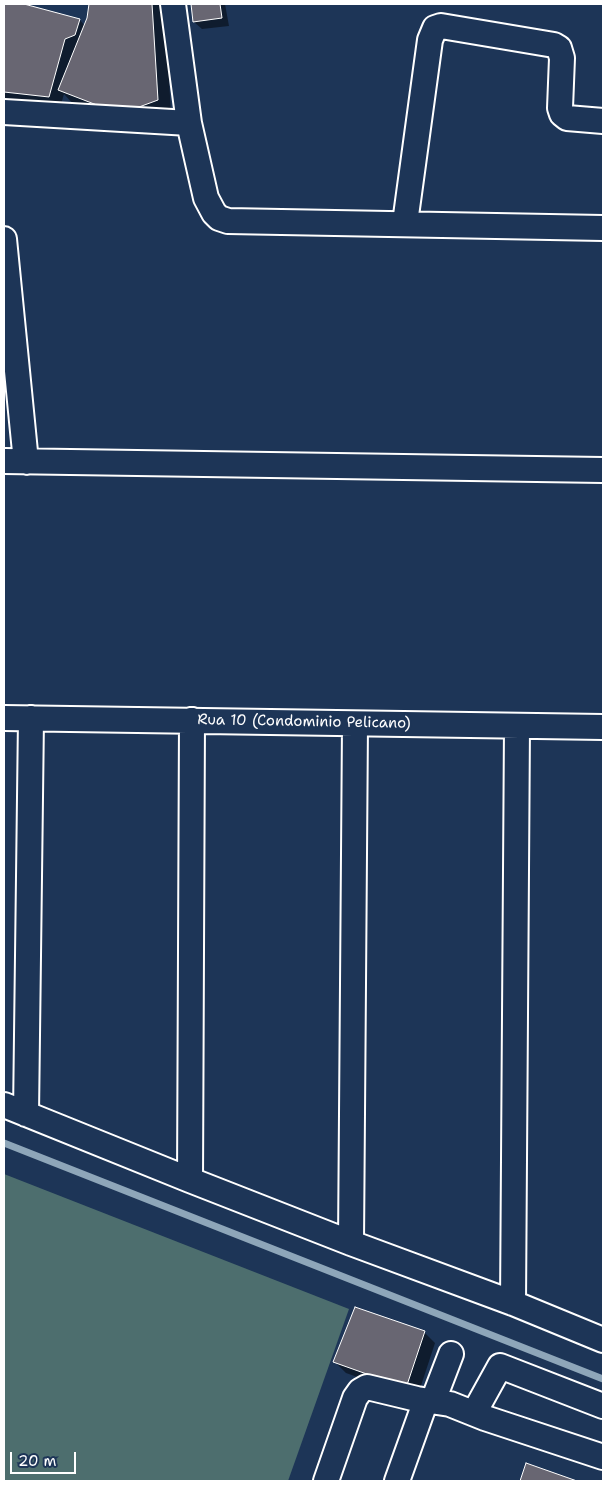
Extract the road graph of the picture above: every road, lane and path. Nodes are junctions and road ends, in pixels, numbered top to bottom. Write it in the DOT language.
graph roads {
  1 [pos="173,4"];
  2 [pos="4,112"];
  3 [pos="603,121"];
  4 [pos="189,123"];
  5 [pos="404,223"];
  6 [pos="603,228"];
  7 [pos="4,239"];
  8 [pos="15,462"];
  9 [pos="603,470"];
  10 [pos="4,718"];
  11 [pos="31,718"];
  12 [pos="192,720"];
  13 [pos="355,724"];
  14 [pos="517,726"];
  15 [pos="603,727"];
  16 [pos="4,1105"];
  17 [pos="26,1114"];
  18 [pos="190,1180"];
  19 [pos="351,1243"];
  20 [pos="513,1303"];
  21 [pos="603,1340"];
  22 [pos="451,1354"];
  23 [pos="429,1401"];
  24 [pos="603,1406"];
  25 [pos="474,1413"];
  26 [pos="603,1457"];
  27 [pos="326,1481"];
  28 [pos="397,1481"];
  1 -- 4 [label="street"];
  2 -- 4 [label="street"];
  3 -- 5 [label="street"];
  4 -- 5 [label="street"];
  5 -- 6 [label="street"];
  7 -- 8 [label="street"];
  8 -- 9 [label="street"];
  10 -- 11 [label="street, Rua 10 (Condominio Pelicano)"];
  11 -- 12 [label="street, Rua 10 (Condominio Pelicano)"];
  11 -- 17 [label="street"];
  12 -- 13 [label="street, Rua 10 (Condominio Pelicano)"];
  12 -- 18 [label="street"];
  13 -- 14 [label="street, Rua 10 (Condominio Pelicano)"];
  13 -- 19 [label="street"];
  14 -- 15 [label="street, Rua 10 (Condominio Pelicano)"];
  14 -- 20 [label="street"];
  16 -- 17 [label="street"];
  17 -- 18 [label="street"];
  18 -- 19 [label="street"];
  19 -- 20 [label="street"];
  20 -- 21 [label="street"];
  22 -- 23 [label="street"];
  23 -- 25 [label="street"];
  23 -- 27 [label="street"];
  23 -- 28 [label="street"];
  24 -- 25 [label="street"];
  25 -- 26 [label="street"];
}
